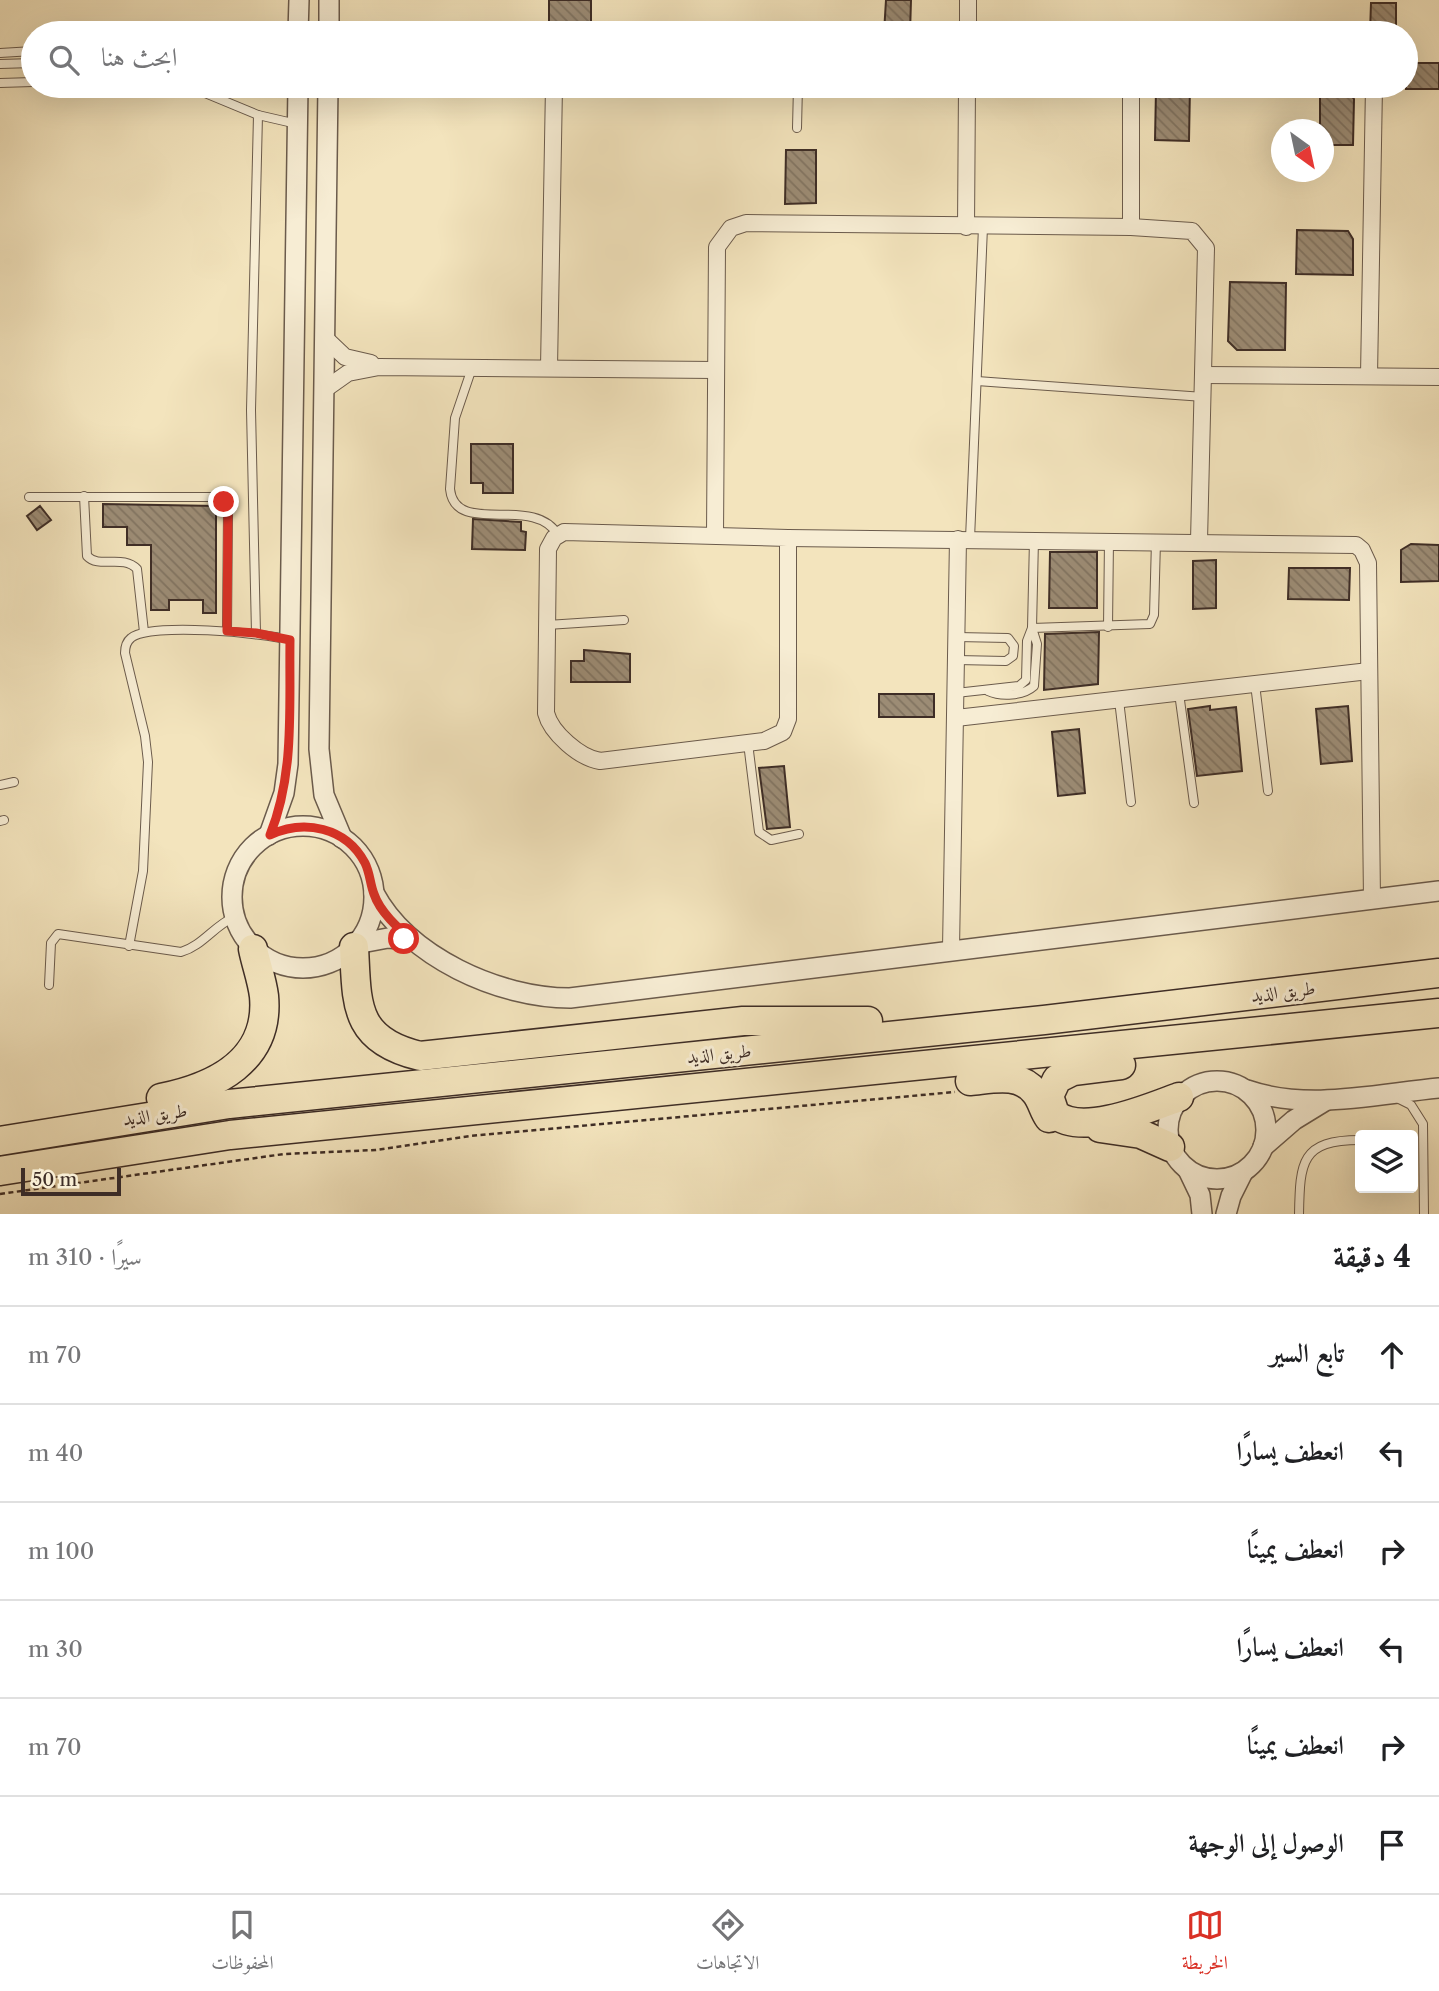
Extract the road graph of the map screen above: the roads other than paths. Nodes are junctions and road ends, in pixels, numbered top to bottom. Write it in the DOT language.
graph roads {
  1 [pos="299,0"];
  2 [pos="329,0"];
  3 [pos="968,0"];
  4 [pos="299,21"];
  5 [pos="329,21"];
  6 [pos="968,21"];
  7 [pos="21,52"];
  8 [pos="0,53"];
  9 [pos="21,63"];
  10 [pos="0,64"];
  11 [pos="21,82"];
  12 [pos="0,83"];
  13 [pos="217,98"];
  14 [pos="298,98"];
  15 [pos="328,98"];
  16 [pos="554,98"];
  17 [pos="798,98"];
  18 [pos="967,98"];
  19 [pos="1130,98"];
  20 [pos="1374,98"];
  21 [pos="258,115"];
  22 [pos="297,124"];
  23 [pos="797,128"];
  24 [pos="966,227"];
  25 [pos="984,227"];
  26 [pos="1131,227"];
  27 [pos="325,338"];
  28 [pos="379,367"];
  29 [pos="472,368"];
  30 [pos="549,368"];
  31 [pos="716,370"];
  32 [pos="1205,375"];
  33 [pos="1369,376"];
  34 [pos="1439,377"];
  35 [pos="977,381"];
  36 [pos="324,390"];
  37 [pos="1204,397"];
  38 [pos="83,496"];
  39 [pos="29,497"];
  40 [pos="558,535"];
  41 [pos="715,535"];
  42 [pos="788,538"];
  43 [pos="964,539"];
  44 [pos="1034,540"];
  45 [pos="1108,540"];
  46 [pos="1156,540"];
  47 [pos="1199,541"];
  48 [pos="624,620"];
  49 [pos="547,625"];
  50 [pos="1108,627"];
  51 [pos="1032,628"];
  52 [pos="227,631"];
  53 [pos="144,632"];
  54 [pos="256,633"];
  55 [pos="957,637"];
  56 [pos="290,640"];
  57 [pos="957,660"];
  58 [pos="1370,671"];
  59 [pos="1255,684"];
  60 [pos="956,693"];
  61 [pos="1179,693"];
  62 [pos="1119,700"];
  63 [pos="956,718"];
  64 [pos="748,743"];
  65 [pos="14,782"];
  66 [pos="0,785"];
  67 [pos="1268,791"];
  68 [pos="1132,802"];
  69 [pos="1194,803"];
  70 [pos="799,834"];
  71 [pos="270,835"];
  72 [pos="342,838"];
  73 [pos="1439,891"];
  74 [pos="374,893"];
  75 [pos="1373,900"];
  76 [pos="234,917"];
  77 [pos="412,940"];
  78 [pos="355,945"];
  79 [pos="128,946"];
  80 [pos="253,948"];
  81 [pos="951,949"];
  82 [pos="1439,973"];
  83 [pos="49,985"];
  84 [pos="1439,1013"];
  85 [pos="1044,1020"];
  86 [pos="1233,1035"];
  87 [pos="862,1074"];
  88 [pos="1439,1087"];
  89 [pos="1247,1090"];
  90 [pos="1386,1093"];
  91 [pos="1179,1097"];
  92 [pos="1329,1099"];
  93 [pos="56,1130"];
  94 [pos="1355,1140"];
  95 [pos="1418,1140"];
  96 [pos="1425,1140"];
  97 [pos="0,1141"];
  98 [pos="1170,1147"];
  99 [pos="1263,1147"];
  100 [pos="1188,1170"];
  101 [pos="0,1171"];
  102 [pos="1242,1172"];
  103 [pos="1202,1214"];
  104 [pos="1226,1214"];
  105 [pos="1299,1214"];
  106 [pos="1424,1214"];
  1 -- 4 [label="street"];
  2 -- 5 [label="street"];
  3 -- 6 [label="street"];
  7 -- 8 [label="lane"];
  9 -- 10 [label="lane"];
  11 -- 12 [label="lane"];
  13 -- 21 [label="lane"];
  14 -- 22 [label="street"];
  15 -- 27 [label="street"];
  16 -- 30 [label="street"];
  17 -- 23 [label="lane"];
  18 -- 24 [label="street"];
  19 -- 26 [label="street"];
  20 -- 33 [label="street"];
  21 -- 22 [label="lane"];
  21 -- 54 [label="lane"];
  22 -- 56 [label="street"];
  24 -- 25 [label="street"];
  24 -- 31 [label="street"];
  25 -- 26 [label="street"];
  25 -- 35 [label="lane"];
  26 -- 32 [label="street"];
  27 -- 28 [label="street"];
  27 -- 36 [label="street"];
  28 -- 29 [label="street"];
  28 -- 36 [label="street"];
  29 -- 30 [label="street"];
  29 -- 40 [label="lane"];
  30 -- 31 [label="street"];
  31 -- 41 [label="street"];
  32 -- 33 [label="street"];
  32 -- 37 [label="street"];
  33 -- 34 [label="street"];
  35 -- 37 [label="lane"];
  35 -- 43 [label="lane"];
  36 -- 72 [label="street"];
  37 -- 47 [label="street"];
  38 -- 39 [label="lane"];
  38 -- 52 [label="lane"];
  38 -- 53 [label="lane"];
  40 -- 41 [label="street"];
  40 -- 49 [label="street"];
  41 -- 42 [label="street"];
  42 -- 43 [label="street"];
  42 -- 64 [label="street"];
  43 -- 44 [label="street"];
  43 -- 55 [label="street"];
  44 -- 45 [label="street"];
  44 -- 51 [label="lane"];
  45 -- 46 [label="street"];
  45 -- 50 [label="lane"];
  46 -- 47 [label="street"];
  46 -- 50 [label="lane"];
  47 -- 58 [label="street"];
  48 -- 49 [label="lane"];
  49 -- 64 [label="street"];
  50 -- 51 [label="lane"];
  51 -- 60 [label="lane"];
  52 -- 53 [label="lane"];
  52 -- 54 [label="lane"];
  53 -- 79 [label="lane"];
  54 -- 56 [label="lane"];
  55 -- 57 [label="street"];
  55 -- 57 [label="lane"];
  56 -- 71 [label="street"];
  57 -- 60 [label="street"];
  58 -- 59 [label="street"];
  58 -- 75 [label="street"];
  59 -- 61 [label="street"];
  59 -- 67 [label="lane"];
  60 -- 63 [label="street"];
  61 -- 62 [label="street"];
  61 -- 69 [label="lane"];
  62 -- 63 [label="street"];
  62 -- 68 [label="lane"];
  63 -- 81 [label="street"];
  64 -- 70 [label="lane"];
  65 -- 66 [label="lane"];
  71 -- 72 [label="street"];
  71 -- 76 [label="street"];
  72 -- 74 [label="street"];
  73 -- 75 [label="street"];
  74 -- 77 [label="street"];
  74 -- 78 [label="street"];
  75 -- 81 [label="street"];
  76 -- 79 [label="lane"];
  76 -- 80 [label="street"];
  77 -- 78 [label="street"];
  77 -- 81 [label="street"];
  78 -- 80 [label="street"];
  78 -- 85 [label="highway"];
  79 -- 83 [label="lane"];
  80 -- 93 [label="highway"];
  82 -- 85 [label="highway, طريق الذيد"];
  84 -- 86 [label="highway, طريق الذيد"];
  85 -- 93 [label="highway, طريق الذيد"];
  86 -- 87 [label="highway, طريق الذيد"];
  86 -- 91 [label="highway"];
  87 -- 98 [label="highway"];
  87 -- 101 [label="highway, طريق الذيد"];
  88 -- 90 [label="street"];
  89 -- 91 [label="street"];
  89 -- 92 [label="street"];
  89 -- 99 [label="street"];
  90 -- 92 [label="street"];
  90 -- 96 [label="lane"];
  91 -- 98 [label="street"];
  92 -- 99 [label="street"];
  93 -- 97 [label="highway, طريق الذيد"];
  94 -- 105 [label="lane"];
  95 -- 96 [label="lane"];
  96 -- 106 [label="lane"];
  98 -- 100 [label="street"];
  99 -- 102 [label="street"];
  100 -- 102 [label="street"];
  100 -- 103 [label="street"];
  102 -- 104 [label="street"];
}
